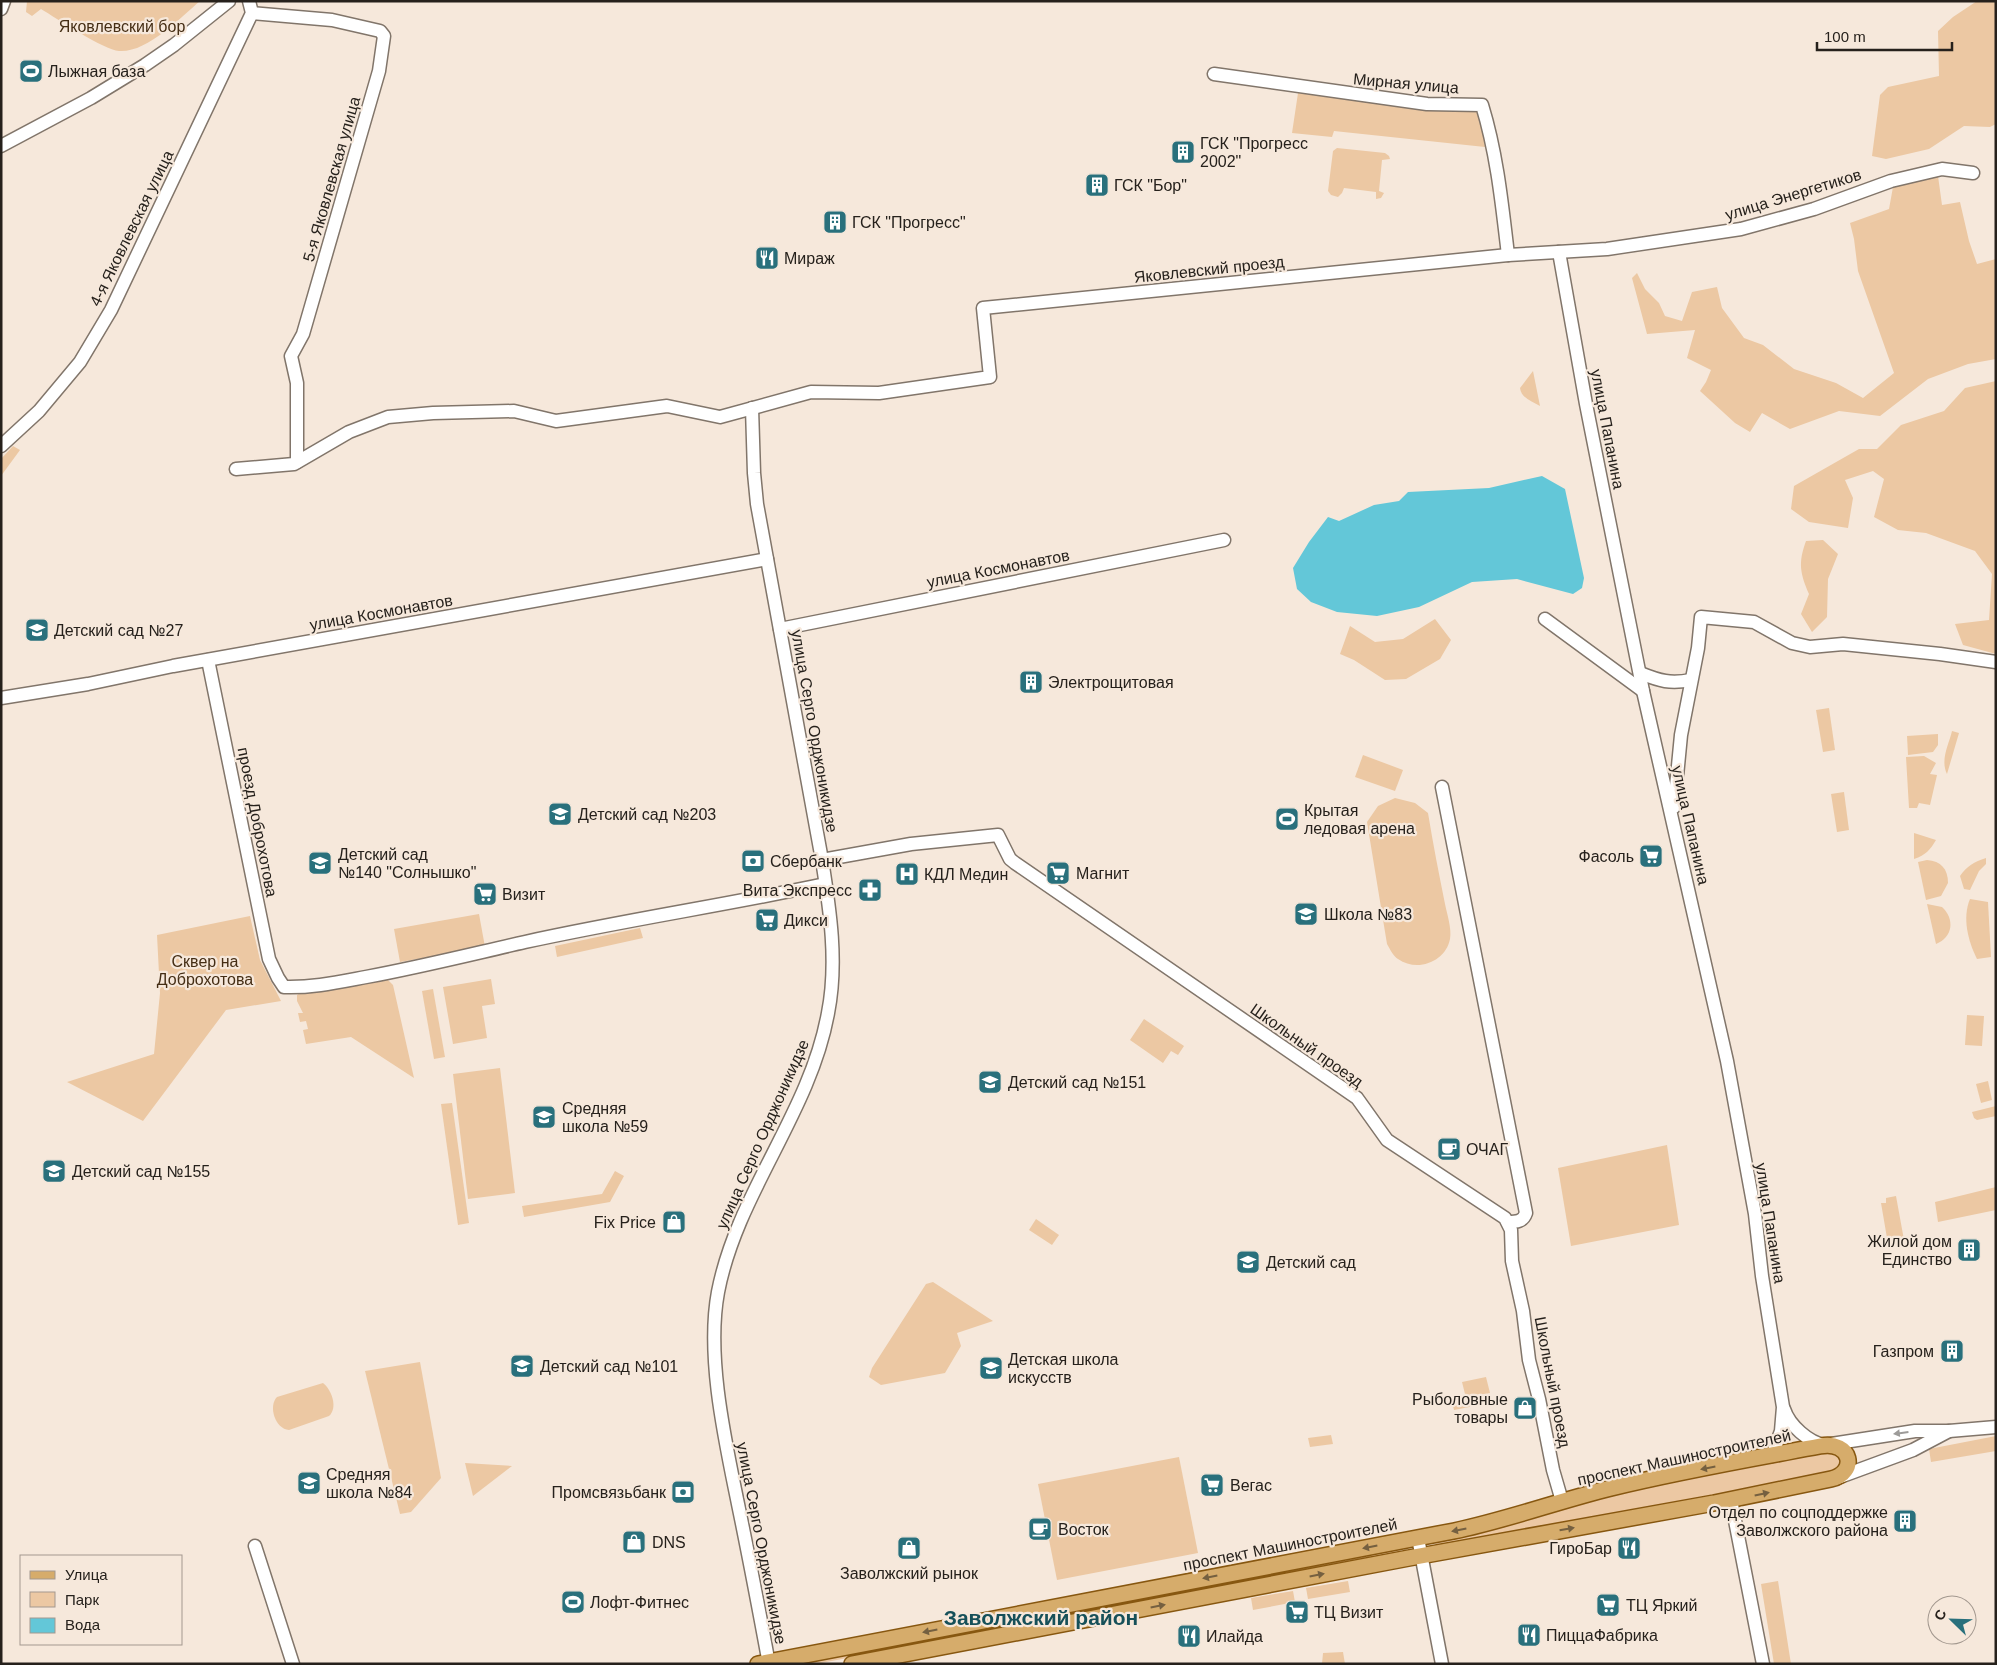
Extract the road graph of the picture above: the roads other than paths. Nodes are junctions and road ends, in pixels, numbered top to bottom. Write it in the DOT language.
graph roads {
  1 [pos="4,1"];
  2 [pos="230,1"];
  3 [pos="250,7"];
  4 [pos="1,9"];
  5 [pos="1214,74"];
  6 [pos="1,146"];
  7 [pos="1974,173"];
  8 [pos="1559,252"];
  9 [pos="1508,255"];
  10 [pos="752,408"];
  11 [pos="1,446"];
  12 [pos="297,462"];
  13 [pos="236,469"];
  14 [pos="1224,540"];
  15 [pos="767,559"];
  16 [pos="1545,619"];
  17 [pos="780,629"];
  18 [pos="208,660"];
  19 [pos="1996,662"];
  20 [pos="1640,673"];
  21 [pos="1692,680"];
  22 [pos="1644,691"];
  23 [pos="1,698"];
  24 [pos="1442,787"];
  25 [pos="1673,817"];
  26 [pos="822,860"];
  27 [pos="826,884"];
  28 [pos="1508,1222"];
  29 [pos="1783,1406"];
  30 [pos="1996,1427"];
  31 [pos="1949,1431"];
  32 [pos="1825,1445"];
  33 [pos="1772,1456"];
  34 [pos="1835,1478"];
  35 [pos="1731,1500"];
  36 [pos="1562,1501"];
  37 [pos="1500,1520"];
  38 [pos="1418,1538"];
  39 [pos="1502,1541"];
  40 [pos="255,1546"];
  41 [pos="1421,1556"];
  42 [pos="765,1663"];
  43 [pos="293,1664"];
  44 [pos="852,1664"];
  45 [pos="1442,1664"];
  46 [pos="1763,1664"];
  1 -- 4 [label="street"];
  2 -- 6 [label="street"];
  3 -- 11 [label="street, 4-я Яковлевская улица"];
  3 -- 12 [label="street, 5-я Яковлевская улица"];
  5 -- 9 [label="street, Мирная улица"];
  7 -- 8 [label="street, улица Энергетиков"];
  8 -- 9 [label="street"];
  8 -- 20 [label="street, улица Папанина"];
  9 -- 10 [label="street, Яковлевский проезд"];
  10 -- 12 [label="street"];
  10 -- 15 [label="street, улица Серго Орджоникидзе"];
  12 -- 13 [label="street"];
  14 -- 17 [label="street, улица Космонавтов"];
  15 -- 17 [label="street, улица Серго Орджоникидзе"];
  15 -- 18 [label="street, улица Космонавтов"];
  16 -- 22 [label="street"];
  17 -- 26 [label="street, улица Серго Орджоникидзе"];
  18 -- 23 [label="street, улица Космонавтов"];
  18 -- 27 [label="street, проезд Доброхотова"];
  19 -- 21 [label="street"];
  20 -- 21 [label="street"];
  20 -- 22 [label="street, улица Папанина"];
  21 -- 25 [label="street"];
  22 -- 25 [label="street, улица Папанина"];
  24 -- 28 [label="street"];
  25 -- 29 [label="street, улица Папанина"];
  26 -- 27 [label="street, улица Серго Орджоникидзе"];
  26 -- 28 [label="street, Школьный проезд"];
  27 -- 42 [label="street, улица Серго Орджоникидзе"];
  28 -- 36 [label="street, Школьный проезд"];
  29 -- 32 [label="street, улица Папанина"];
  29 -- 33 [label="street, улица Папанина"];
  30 -- 31 [label="street, проспект Машиностроителей"];
  31 -- 32 [label="street, проспект Машиностроителей, one-way"];
  31 -- 34 [label="street, проспект Машиностроителей"];
  32 -- 33 [label="main road, проспект Машиностроителей"];
  32 -- 34 [label="main road"];
  33 -- 36 [label="main road, проспект Машиностроителей, one-way"];
  35 -- 34 [label="main road, проспект Машиностроителей, one-way"];
  39 -- 35 [label="main road, проспект Машиностроителей, one-way"];
  35 -- 46 [label="street"];
  36 -- 37 [label="main road, проспект Машиностроителей"];
  37 -- 38 [label="main road, проспект Машиностроителей, one-way"];
  37 -- 39 [label="main road"];
  38 -- 41 [label="street"];
  38 -- 42 [label="main road, проспект Машиностроителей, one-way"];
  39 -- 41 [label="main road, проспект Машиностроителей"];
  40 -- 43 [label="street"];
  44 -- 41 [label="main road, проспект Машиностроителей, one-way"];
  41 -- 45 [label="street"];
}
